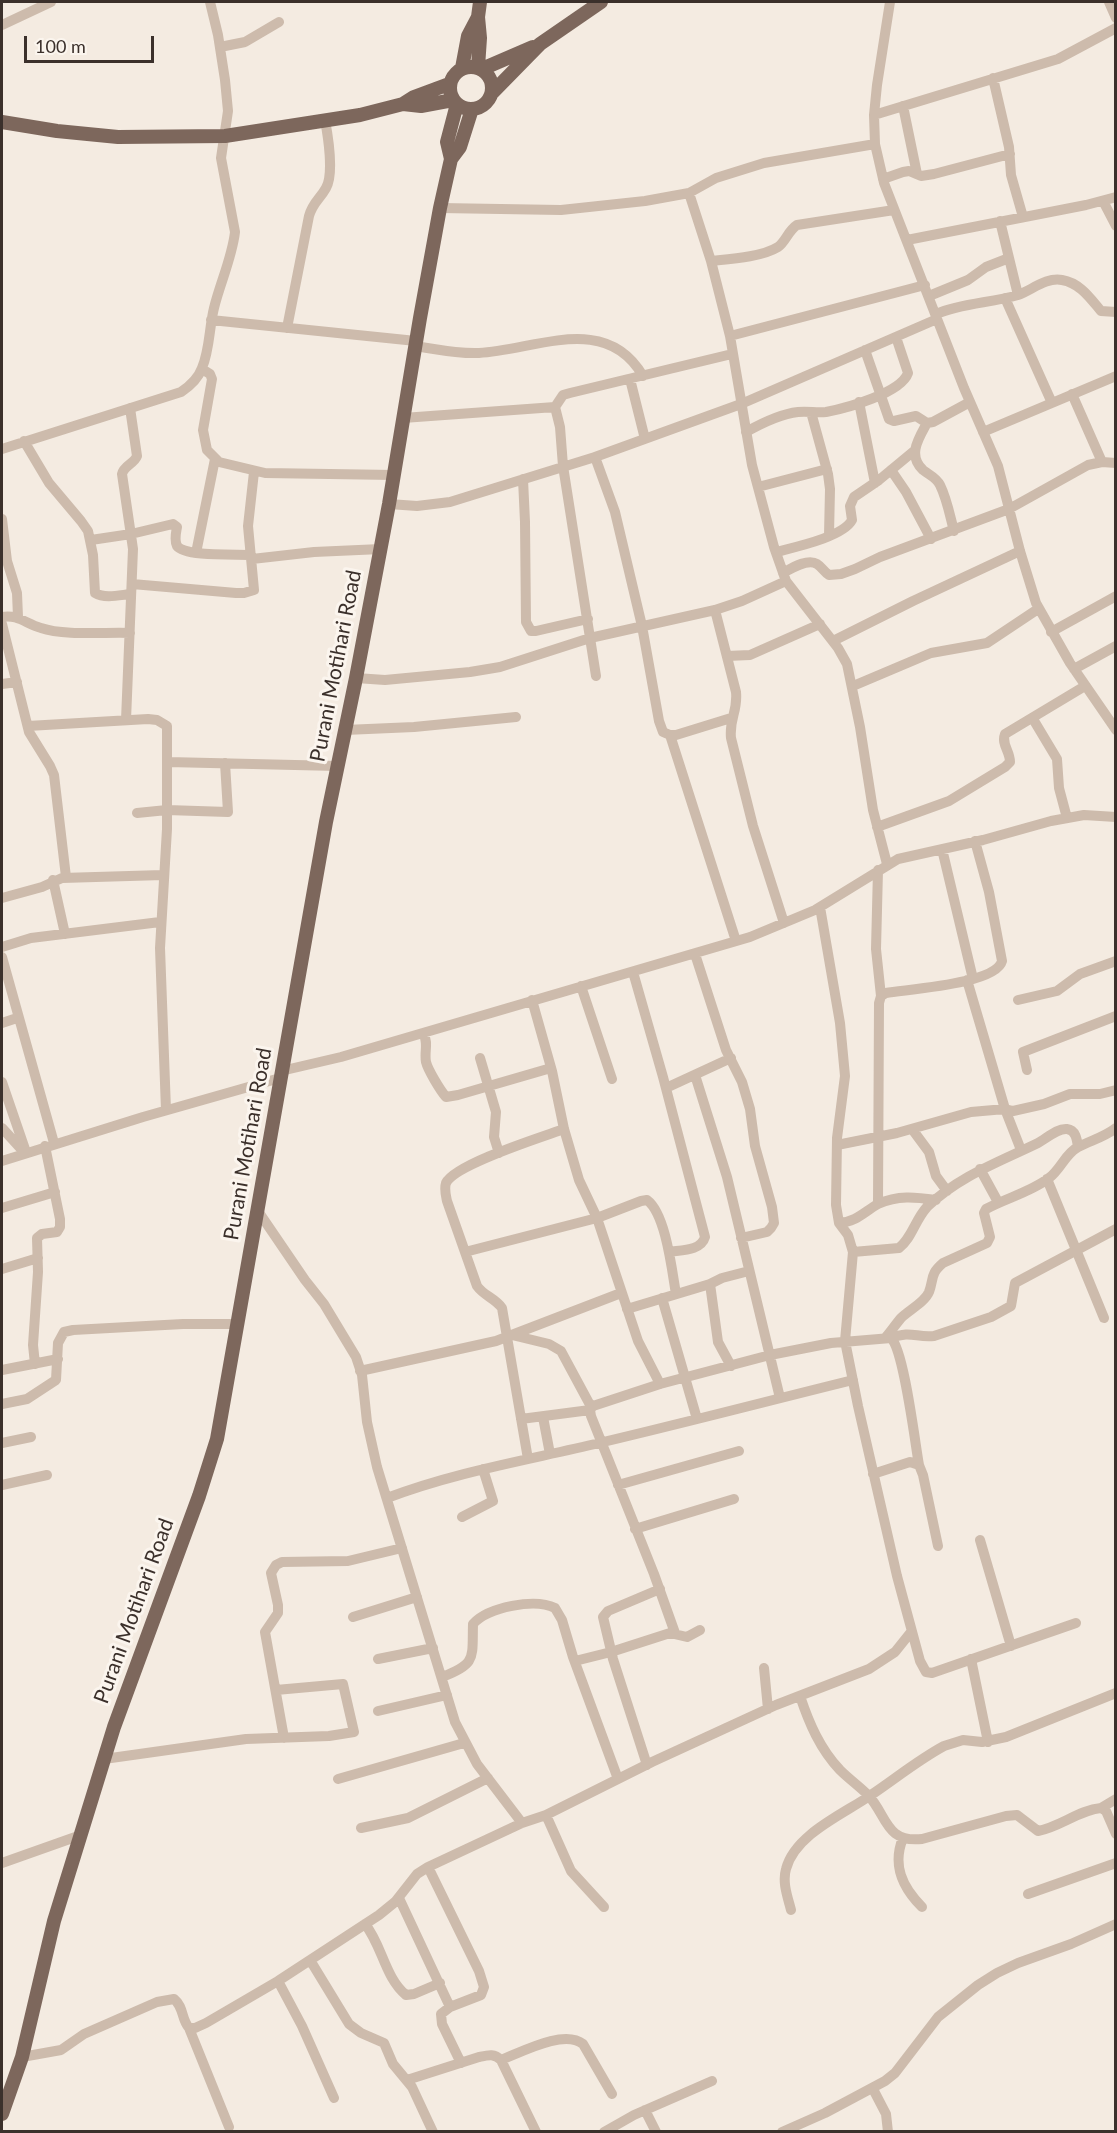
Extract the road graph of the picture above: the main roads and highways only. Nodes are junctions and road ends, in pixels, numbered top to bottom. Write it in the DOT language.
graph roads {
  1 [pos="480,2"];
  2 [pos="601,2"];
  3 [pos="477,17"];
  4 [pos="540,44"];
  5 [pos="462,68"];
  6 [pos="480,68"];
  7 [pos="449,84"];
  8 [pos="492,93"];
  9 [pos="455,102"];
  10 [pos="403,104"];
  11 [pos="472,109"];
  12 [pos="2,122"];
  13 [pos="451,159"];
  14 [pos="2,2114"];
  1 -- 3 [label="main road"];
  2 -- 4 [label="main road"];
  3 -- 5 [label="main road"];
  3 -- 6 [label="main road"];
  4 -- 6 [label="main road"];
  4 -- 8 [label="main road"];
  5 -- 6 [label="main road"];
  5 -- 7 [label="main road"];
  6 -- 8 [label="main road"];
  7 -- 9 [label="main road"];
  7 -- 10 [label="main road"];
  8 -- 11 [label="main road"];
  9 -- 10 [label="main road"];
  9 -- 11 [label="main road"];
  9 -- 13 [label="main road, Purani Motihari Road"];
  10 -- 12 [label="main road"];
  11 -- 13 [label="main road, Purani Motihari Road"];
  13 -- 14 [label="main road, Purani Motihari Road"];
}
